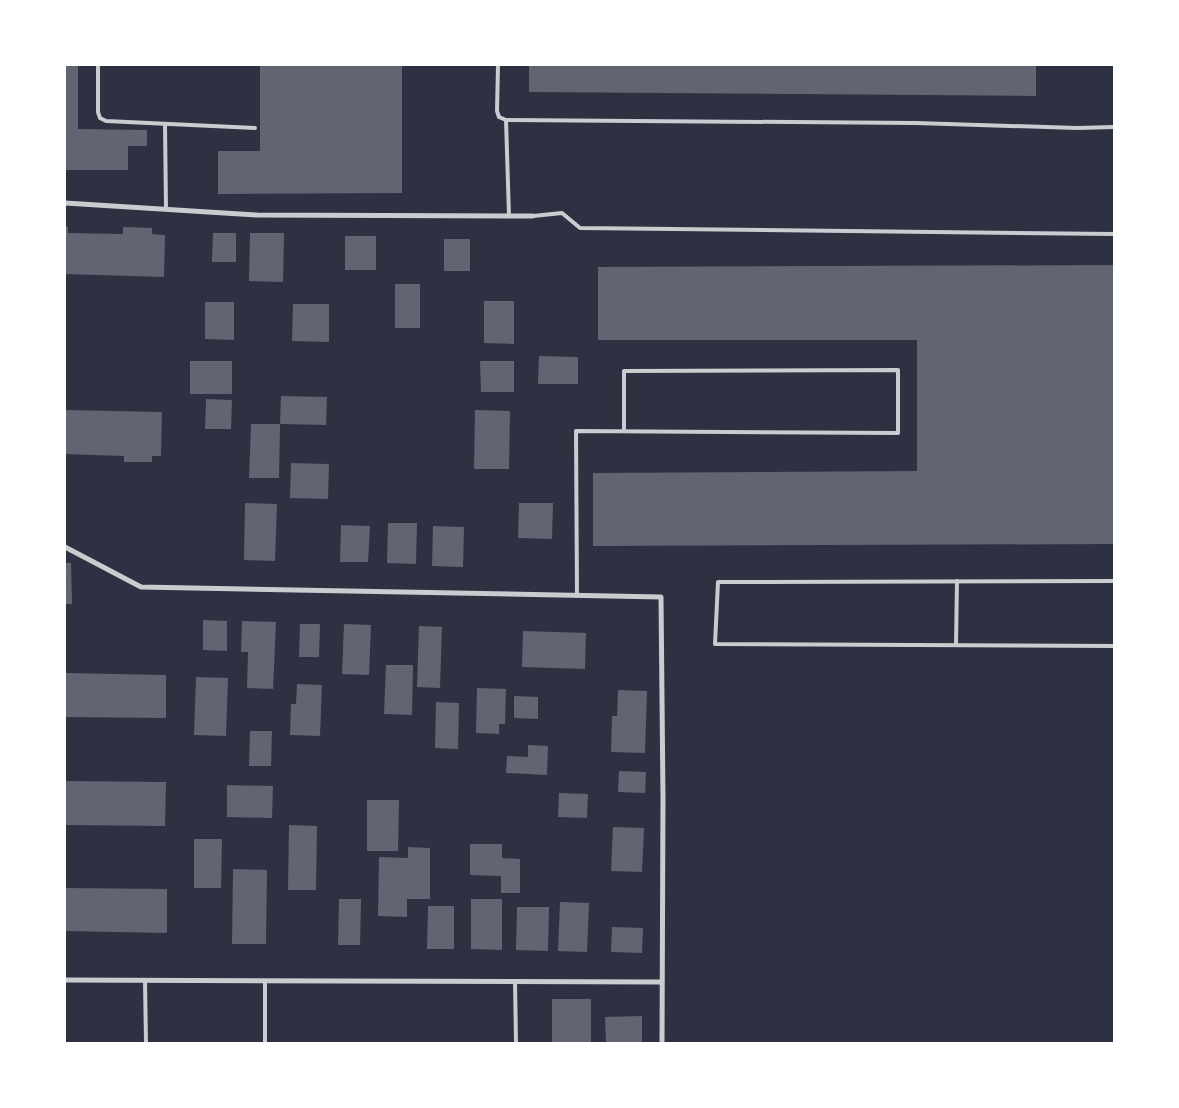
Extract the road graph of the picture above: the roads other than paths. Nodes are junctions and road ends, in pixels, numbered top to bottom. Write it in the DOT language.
graph roads {
  1 [pos="98,65"];
  2 [pos="498,65"];
  3 [pos="506,120"];
  4 [pos="165,124"];
  5 [pos="1114,127"];
  6 [pos="255,128"];
  7 [pos="65,202"];
  8 [pos="166,209"];
  9 [pos="510,216"];
  10 [pos="533,216"];
  11 [pos="1114,234"];
  12 [pos="624,431"];
  13 [pos="65,547"];
  14 [pos="1114,581"];
  15 [pos="957,582"];
  16 [pos="577,596"];
  17 [pos="956,645"];
  18 [pos="1114,646"];
  19 [pos="65,980"];
  20 [pos="145,980"];
  21 [pos="266,981"];
  22 [pos="515,981"];
  23 [pos="662,982"];
  24 [pos="146,1043"];
  25 [pos="265,1043"];
  26 [pos="516,1043"];
  27 [pos="662,1043"];
  1 -- 4 [label="lane"];
  2 -- 3 [label="lane"];
  3 -- 5 [label="lane"];
  3 -- 9 [label="lane"];
  4 -- 6 [label="lane"];
  4 -- 8 [label="lane"];
  7 -- 8 [label="street"];
  8 -- 9 [label="street"];
  9 -- 10 [label="street"];
  10 -- 11 [label="lane"];
  12 -- 12 [label="lane"];
  12 -- 16 [label="lane"];
  13 -- 16 [label="street"];
  14 -- 15 [label="lane"];
  15 -- 17 [label="lane"];
  15 -- 17 [label="lane"];
  16 -- 23 [label="street"];
  17 -- 18 [label="lane"];
  19 -- 20 [label="street"];
  20 -- 21 [label="street"];
  20 -- 24 [label="lane"];
  21 -- 22 [label="street"];
  21 -- 25 [label="lane"];
  22 -- 23 [label="street"];
  22 -- 26 [label="lane"];
  23 -- 27 [label="street"];
}
